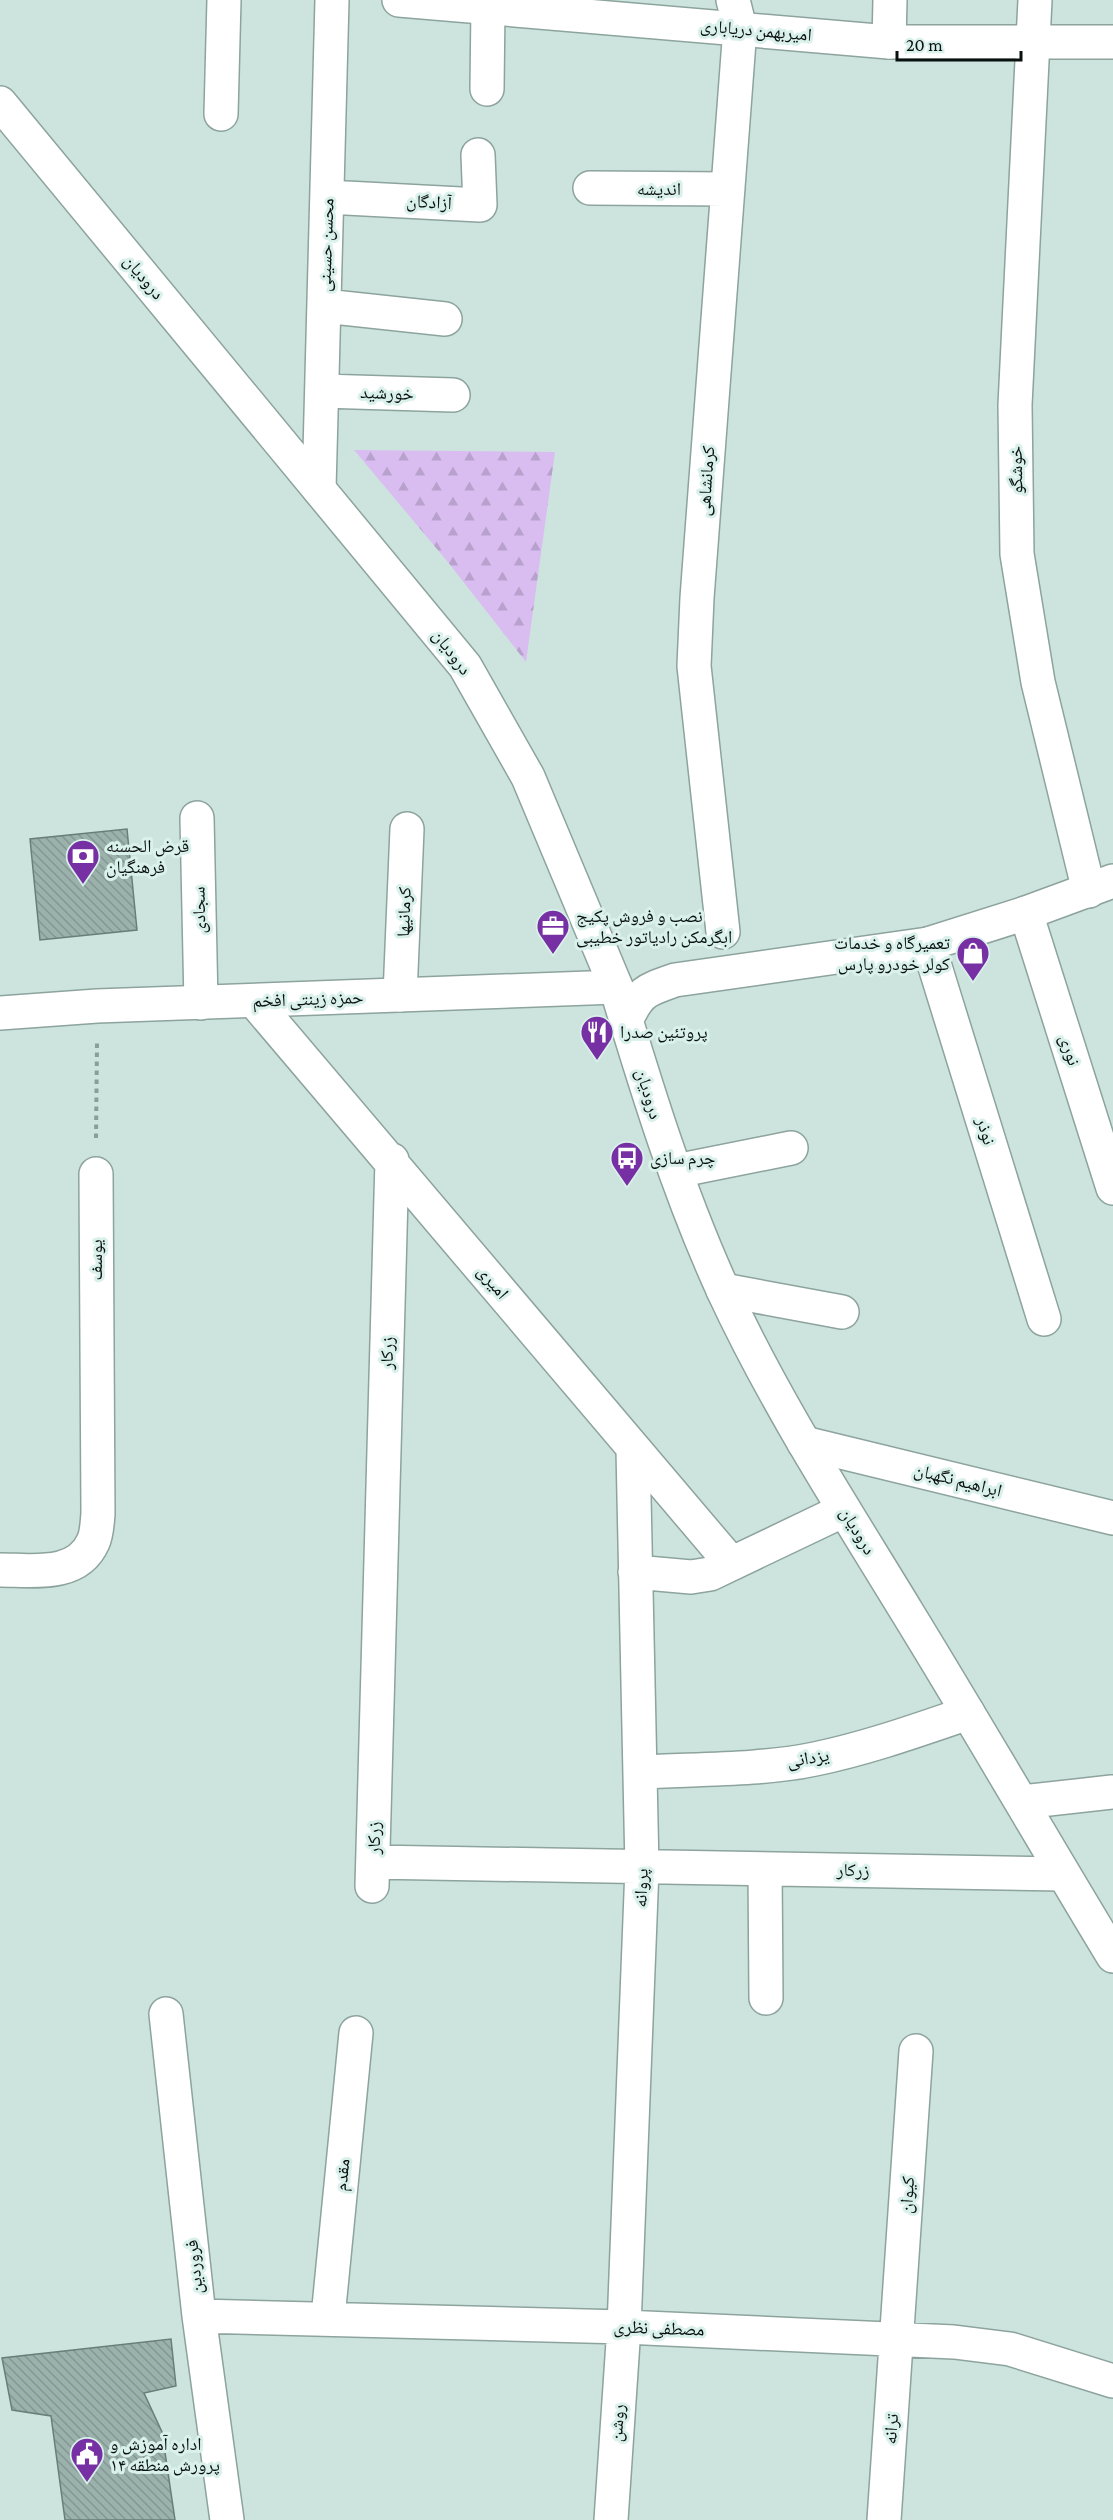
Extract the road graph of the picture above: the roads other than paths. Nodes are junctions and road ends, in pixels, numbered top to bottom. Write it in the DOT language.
graph roads {
  1 [pos="224,0"];
  2 [pos="332,0"];
  3 [pos="399,0"];
  4 [pos="890,0"];
  5 [pos="1035,0"];
  6 [pos="488,6"];
  7 [pos="618,9"];
  8 [pos="736,14"];
  9 [pos="889,42"];
  10 [pos="1033,42"];
  11 [pos="1113,42"];
  12 [pos="487,89"];
  13 [pos="0,103"];
  14 [pos="221,114"];
  15 [pos="478,155"];
  16 [pos="591,188"];
  17 [pos="728,189"];
  18 [pos="327,197"];
  19 [pos="324,306"];
  20 [pos="445,319"];
  21 [pos="322,391"];
  22 [pos="453,395"];
  23 [pos="319,489"];
  24 [pos="197,818"];
  25 [pos="407,829"];
  26 [pos="1101,886"];
  27 [pos="1026,913"];
  28 [pos="723,932"];
  29 [pos="928,944"];
  30 [pos="616,987"];
  31 [pos="400,995"];
  32 [pos="255,1002"];
  33 [pos="201,1003"];
  34 [pos="0,1012"];
  35 [pos="626,1021"];
  36 [pos="791,1148"];
  37 [pos="392,1160"];
  38 [pos="676,1171"];
  39 [pos="96,1174"];
  40 [pos="1113,1188"];
  41 [pos="723,1290"];
  42 [pos="842,1312"];
  43 [pos="1044,1319"];
  44 [pos="804,1443"];
  45 [pos="633,1450"];
  46 [pos="844,1510"];
  47 [pos="1113,1518"];
  48 [pos="731,1563"];
  49 [pos="0,1570"];
  50 [pos="635,1572"];
  51 [pos="968,1713"];
  52 [pos="641,1772"];
  53 [pos="1112,1792"];
  54 [pos="1022,1802"];
  55 [pos="642,1868"];
  56 [pos="765,1869"];
  57 [pos="1064,1874"];
  58 [pos="1113,1956"];
  59 [pos="766,1998"];
  60 [pos="166,2014"];
  61 [pos="356,2033"];
  62 [pos="916,2051"];
  63 [pos="199,2316"];
  64 [pos="328,2317"];
  65 [pos="624,2327"];
  66 [pos="898,2339"];
  67 [pos="1113,2381"];
  68 [pos="227,2520"];
  69 [pos="611,2520"];
  70 [pos="884,2520"];
  1 -- 14 [label="street"];
  2 -- 18 [label="street, محسن حسینی"];
  3 -- 6 [label="street, امیربهمن دریاباری"];
  4 -- 9 [label="street"];
  5 -- 10 [label="street, خوشگو"];
  6 -- 7 [label="street, امیربهمن دریاباری"];
  6 -- 12 [label="street"];
  7 -- 8 [label="street, امیربهمن دریاباری"];
  8 -- 9 [label="street, امیربهمن دریاباری"];
  8 -- 17 [label="street, کرمانشاهی"];
  9 -- 10 [label="street, امیربهمن دریاباری"];
  10 -- 11 [label="street, امیربهمن دریاباری"];
  10 -- 26 [label="street, خوشگو"];
  13 -- 23 [label="street, درودیان"];
  15 -- 18 [label="street, آزادگان"];
  16 -- 17 [label="street, اندیشه"];
  17 -- 28 [label="street, کرمانشاهی"];
  18 -- 19 [label="street, محسن حسینی"];
  19 -- 20 [label="street"];
  19 -- 21 [label="street, محسن حسینی"];
  21 -- 22 [label="street, خورشید"];
  21 -- 23 [label="street, محسن حسینی"];
  23 -- 30 [label="street, درودیان"];
  24 -- 33 [label="street, سجادی"];
  25 -- 31 [label="street, کرمانیها"];
  26 -- 27 [label="street"];
  27 -- 29 [label="street"];
  27 -- 40 [label="street, نوری"];
  29 -- 35 [label="street"];
  29 -- 43 [label="street, نوذر"];
  30 -- 31 [label="street, حمزه زینتی افخم"];
  30 -- 35 [label="street, درودیان"];
  31 -- 32 [label="street, حمزه زینتی افخم"];
  32 -- 33 [label="street, حمزه زینتی افخم"];
  32 -- 37 [label="street, امیری"];
  33 -- 34 [label="street, حمزه زینتی افخم"];
  35 -- 38 [label="street, درودیان"];
  36 -- 38 [label="street"];
  37 -- 45 [label="street, امیری"];
  37 -- 55 [label="street, زرکار"];
  38 -- 41 [label="street, درودیان"];
  39 -- 49 [label="street, یوسف"];
  41 -- 42 [label="street"];
  41 -- 44 [label="street, درودیان"];
  44 -- 46 [label="street, درودیان"];
  44 -- 47 [label="street, ابراهیم نگهبان"];
  45 -- 48 [label="street, امیری"];
  45 -- 50 [label="street, پروانه"];
  46 -- 48 [label="street"];
  46 -- 51 [label="street, درودیان"];
  48 -- 50 [label="street"];
  50 -- 52 [label="street, پروانه"];
  51 -- 52 [label="street, یزدانی"];
  51 -- 54 [label="street, درودیان"];
  52 -- 55 [label="street, پروانه"];
  53 -- 54 [label="street"];
  54 -- 57 [label="street, درودیان"];
  55 -- 56 [label="street, زرکار"];
  55 -- 65 [label="street, پروانه"];
  56 -- 57 [label="street, زرکار"];
  56 -- 59 [label="street"];
  57 -- 58 [label="street, درودیان"];
  60 -- 63 [label="street, فروردین"];
  61 -- 64 [label="street, مقدم"];
  62 -- 66 [label="street, کیوان"];
  63 -- 64 [label="street, مصطفی نظری"];
  63 -- 68 [label="street, فروردین"];
  64 -- 65 [label="street, مصطفی نظری"];
  65 -- 66 [label="street, مصطفی نظری"];
  65 -- 69 [label="street, روشن"];
  66 -- 67 [label="street, مصطفی نظری"];
  66 -- 70 [label="street, ترانه"];
}
